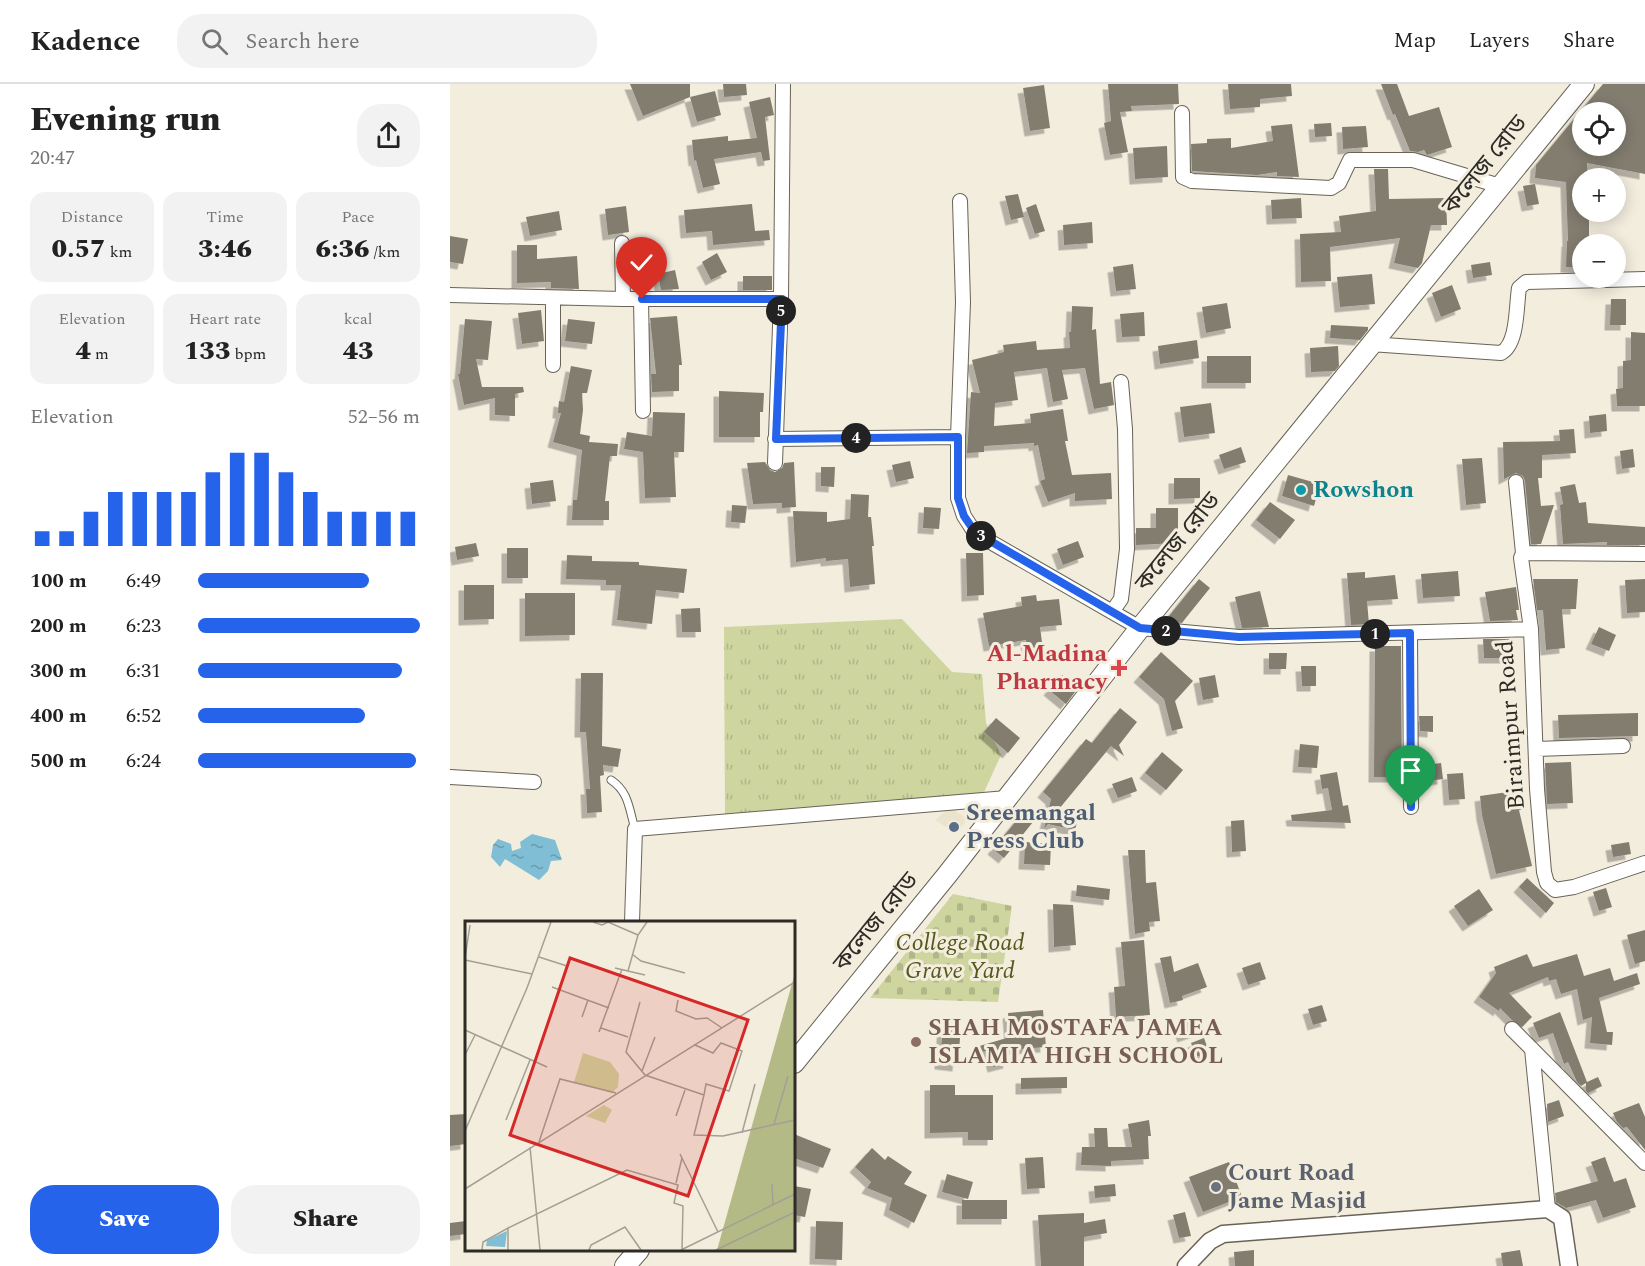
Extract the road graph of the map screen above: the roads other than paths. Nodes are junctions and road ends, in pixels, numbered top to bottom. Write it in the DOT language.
graph roads {
  1 [pos="783,84"];
  2 [pos="1584,84"];
  3 [pos="1182,113"];
  4 [pos="1500,186"];
  5 [pos="960,201"];
  6 [pos="622,243"];
  7 [pos="1645,279"];
  8 [pos="450,296"];
  9 [pos="554,298"];
  10 [pos="623,299"];
  11 [pos="642,299"];
  12 [pos="782,299"];
  13 [pos="1370,344"];
  14 [pos="553,365"];
  15 [pos="1121,382"];
  16 [pos="643,411"];
  17 [pos="958,437"];
  18 [pos="776,439"];
  19 [pos="775,463"];
  20 [pos="1516,482"];
  21 [pos="1523,553"];
  22 [pos="1645,554"];
  23 [pos="1112,612"];
  24 [pos="1140,628"];
  25 [pos="1532,629"];
  26 [pos="1410,633"];
  27 [pos="1623,746"];
  28 [pos="1536,748"];
  29 [pos="450,777"];
  30 [pos="611,780"];
  31 [pos="534,782"];
  32 [pos="1007,798"];
  33 [pos="1411,807"];
  34 [pos="635,829"];
  35 [pos="1645,863"];
  36 [pos="632,921"];
  37 [pos="1512,1029"];
  38 [pos="1532,1049"];
  39 [pos="795,1062"];
  40 [pos="1645,1163"];
  41 [pos="1548,1209"];
  42 [pos="638,1251"];
  43 [pos="625,1266"];
  44 [pos="1186,1266"];
  45 [pos="1569,1266"];
  1 -- 12 [label="street"];
  2 -- 4 [label="main road, কলেজ রোড"];
  3 -- 4 [label="street"];
  4 -- 13 [label="main road, কলেজ রোড"];
  5 -- 17 [label="street"];
  6 -- 10 [label="street"];
  7 -- 13 [label="street"];
  8 -- 9 [label="street"];
  9 -- 10 [label="street"];
  9 -- 14 [label="street"];
  10 -- 11 [label="street"];
  11 -- 12 [label="street"];
  11 -- 16 [label="street"];
  12 -- 18 [label="street"];
  13 -- 24 [label="main road, কলেজ রোড"];
  15 -- 23 [label="street"];
  17 -- 18 [label="street"];
  17 -- 23 [label="street"];
  18 -- 19 [label="street"];
  20 -- 21 [label="street"];
  21 -- 22 [label="street"];
  21 -- 25 [label="street"];
  23 -- 24 [label="street"];
  24 -- 26 [label="street, Biraimpur Road"];
  24 -- 32 [label="main road, কলেজ রোড"];
  25 -- 26 [label="street, Biraimpur Road"];
  25 -- 28 [label="street, Biraimpur Road"];
  26 -- 33 [label="street"];
  27 -- 28 [label="street"];
  28 -- 35 [label="street, Biraimpur Road"];
  29 -- 31 [label="street"];
  30 -- 34 [label="lane"];
  32 -- 34 [label="street"];
  32 -- 39 [label="main road, কলেজ রোড"];
  34 -- 36 [label="street"];
  37 -- 38 [label="street"];
  38 -- 40 [label="street"];
  38 -- 41 [label="street"];
  41 -- 44 [label="street"];
  41 -- 45 [label="street"];
  42 -- 43 [label="main road"];
}
